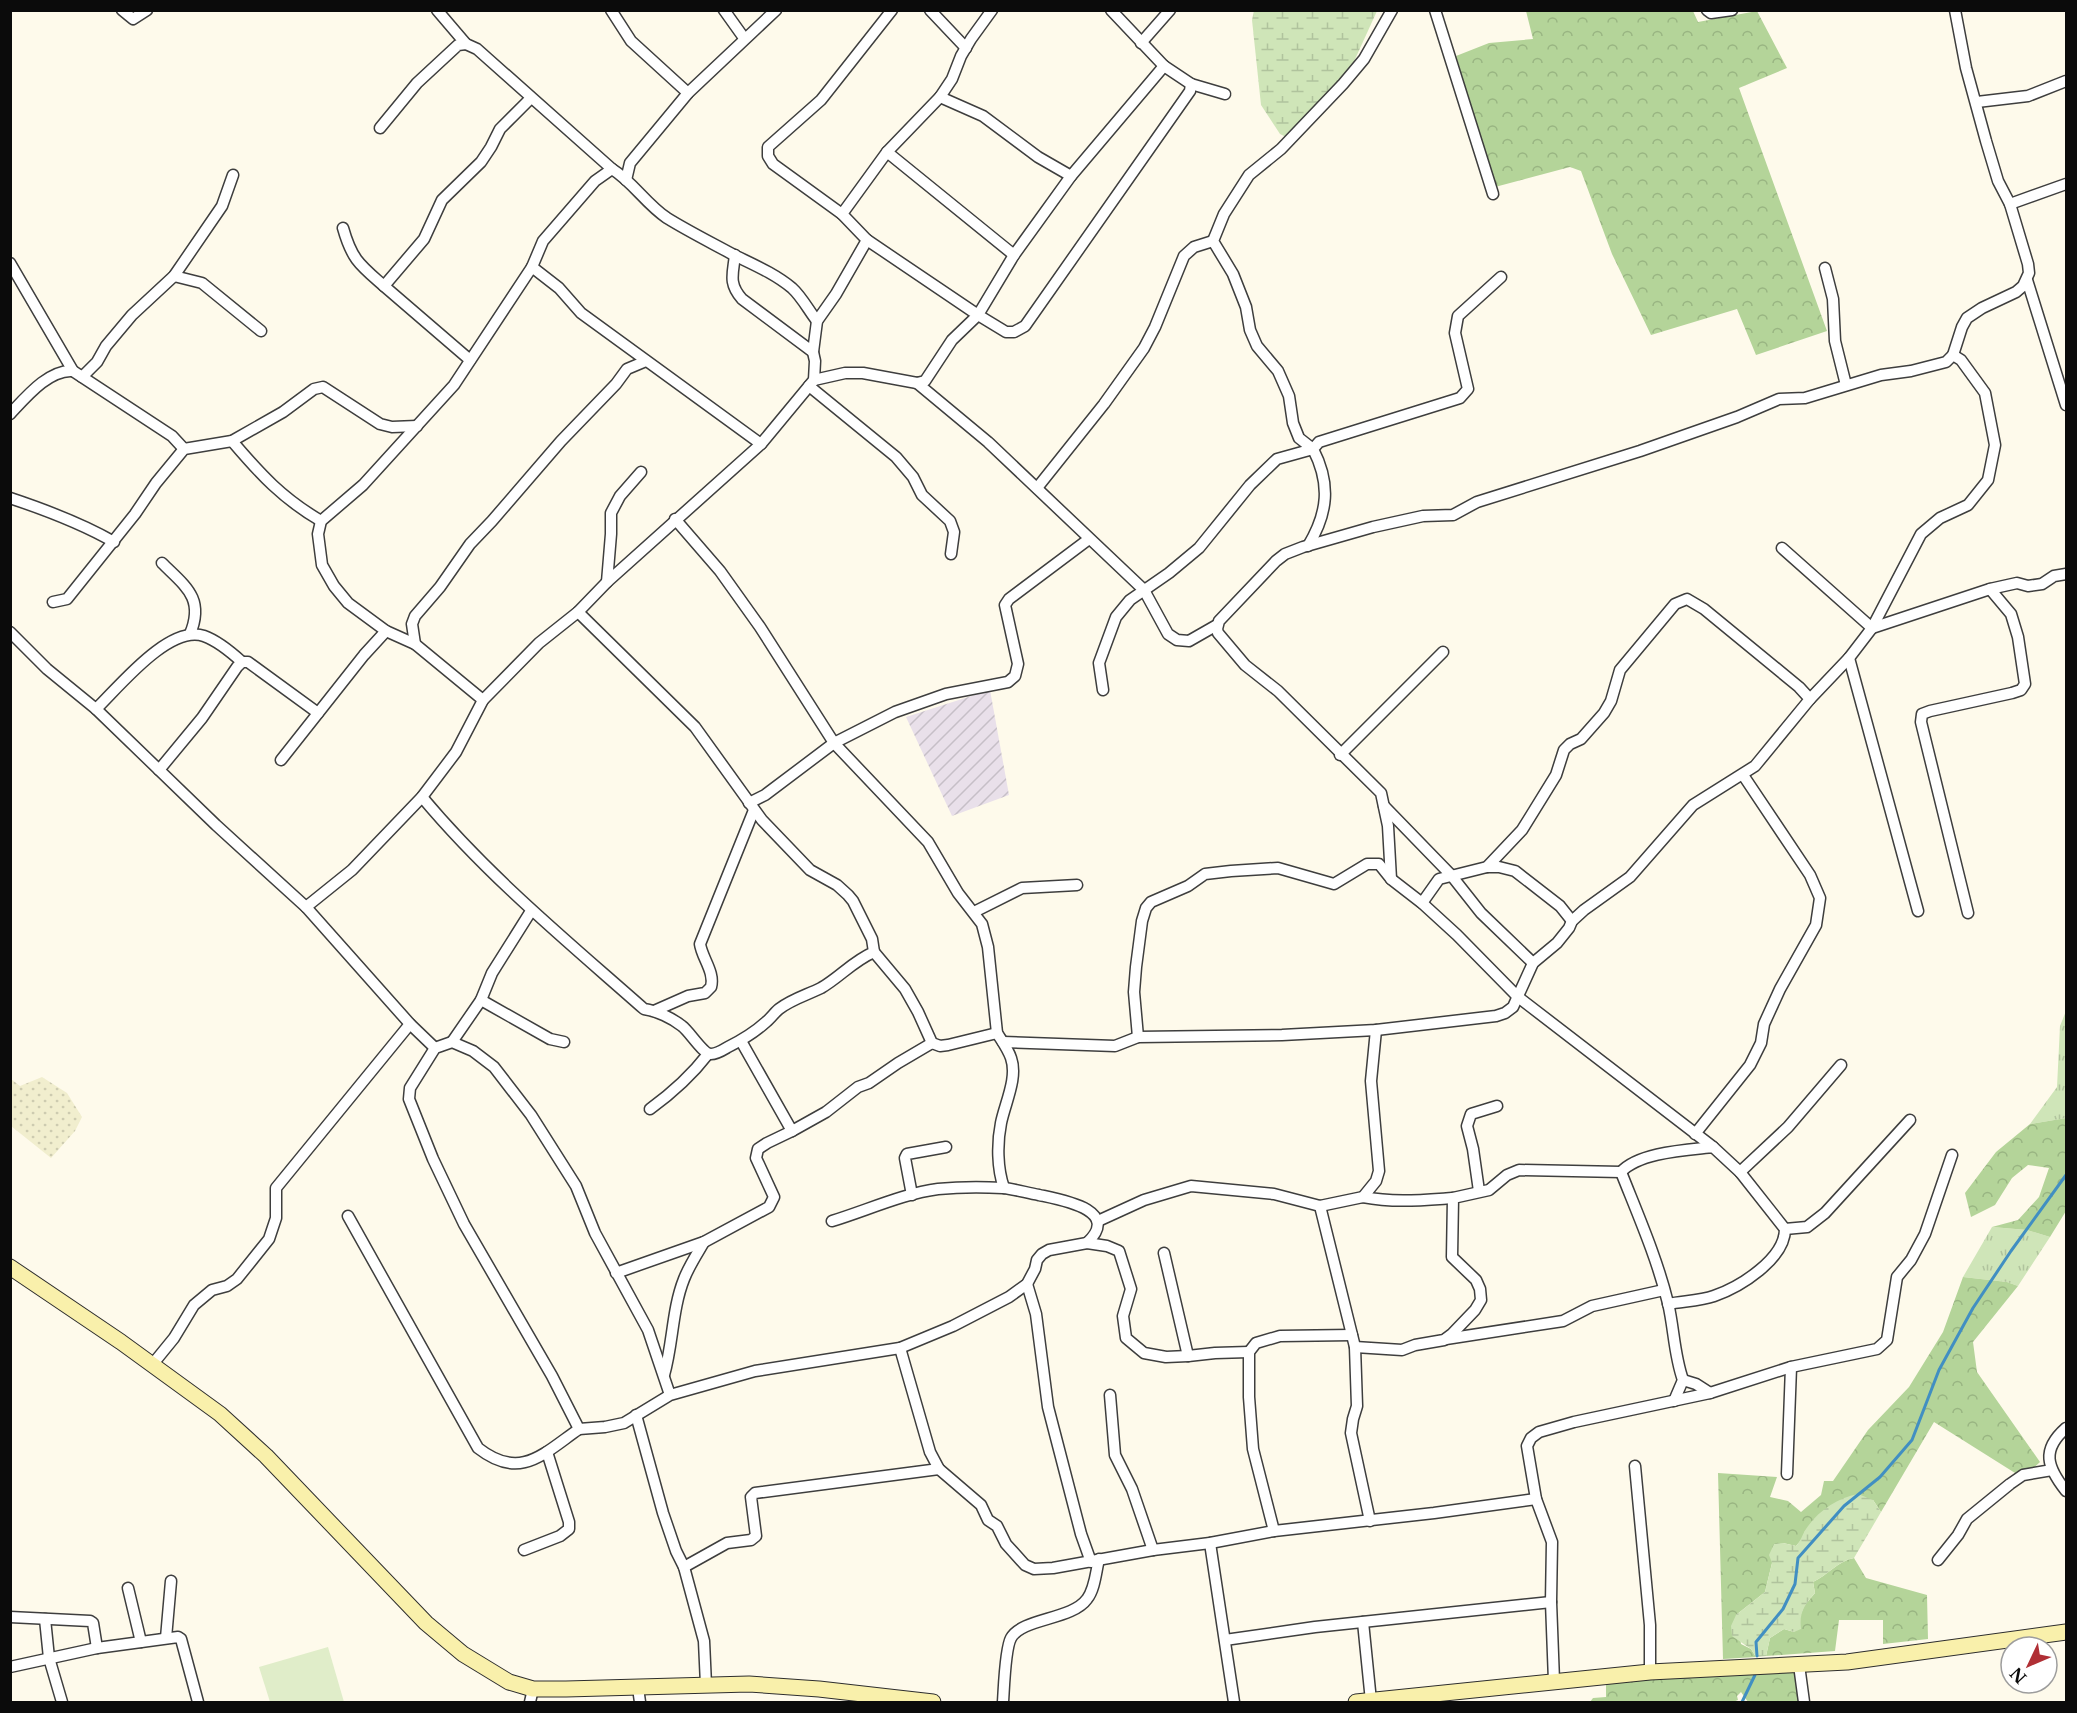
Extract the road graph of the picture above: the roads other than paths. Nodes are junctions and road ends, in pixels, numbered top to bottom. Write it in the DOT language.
graph roads {
  1 [pos="122,10"];
  2 [pos="147,10"];
  3 [pos="437,10"];
  4 [pos="611,10"];
  5 [pos="724,10"];
  6 [pos="776,10"];
  7 [pos="892,10"];
  8 [pos="930,10"];
  9 [pos="992,10"];
  10 [pos="1111,10"];
  11 [pos="1170,10"];
  12 [pos="1392,10"];
  13 [pos="1435,10"];
  14 [pos="1707,10"];
  15 [pos="1732,10"];
  16 [pos="1957,12"];
  17 [pos="744,39"];
  18 [pos="1141,42"];
  19 [pos="466,44"];
  20 [pos="966,48"];
  21 [pos="1164,66"];
  22 [pos="2067,81"];
  23 [pos="1191,84"];
  24 [pos="688,93"];
  25 [pos="1225,94"];
  26 [pos="940,97"];
  27 [pos="531,98"];
  28 [pos="1977,102"];
  29 [pos="380,128"];
  30 [pos="887,152"];
  31 [pos="612,169"];
  32 [pos="234,175"];
  33 [pos="1071,176"];
  34 [pos="626,180"];
  35 [pos="2067,184"];
  36 [pos="1493,194"];
  37 [pos="2010,204"];
  38 [pos="842,214"];
  39 [pos="343,228"];
  40 [pos="867,240"];
  41 [pos="1213,240"];
  42 [pos="735,255"];
  43 [pos="1014,255"];
  44 [pos="10,263"];
  45 [pos="532,267"];
  46 [pos="1825,268"];
  47 [pos="174,276"];
  48 [pos="1501,276"];
  49 [pos="2027,280"];
  50 [pos="384,286"];
  51 [pos="978,315"];
  52 [pos="818,321"];
  53 [pos="261,332"];
  54 [pos="625,346"];
  55 [pos="813,352"];
  56 [pos="1953,355"];
  57 [pos="470,360"];
  58 [pos="646,361"];
  59 [pos="627,369"];
  60 [pos="78,374"];
  61 [pos="812,383"];
  62 [pos="916,383"];
  63 [pos="1846,385"];
  64 [pos="2067,405"];
  65 [pos="10,414"];
  66 [pos="417,426"];
  67 [pos="232,441"];
  68 [pos="761,444"];
  69 [pos="184,449"];
  70 [pos="1313,449"];
  71 [pos="641,472"];
  72 [pos="1038,488"];
  73 [pos="10,498"];
  74 [pos="675,519"];
  75 [pos="321,521"];
  76 [pos="1089,539"];
  77 [pos="114,542"];
  78 [pos="1308,546"];
  79 [pos="1782,548"];
  80 [pos="951,554"];
  81 [pos="162,563"];
  82 [pos="2067,574"];
  83 [pos="607,582"];
  84 [pos="1990,589"];
  85 [pos="1144,590"];
  86 [pos="53,602"];
  87 [pos="578,612"];
  88 [pos="1217,625"];
  89 [pos="1872,628"];
  90 [pos="386,631"];
  91 [pos="10,632"];
  92 [pos="190,634"];
  93 [pos="416,644"];
  94 [pos="1443,652"];
  95 [pos="1849,658"];
  96 [pos="242,662"];
  97 [pos="1103,690"];
  98 [pos="1810,699"];
  99 [pos="483,700"];
  100 [pos="96,710"];
  101 [pos="318,713"];
  102 [pos="834,743"];
  103 [pos="1340,755"];
  104 [pos="281,760"];
  105 [pos="159,770"];
  106 [pos="1743,775"];
  107 [pos="422,797"];
  108 [pos="1383,806"];
  109 [pos="751,807"];
  110 [pos="1487,867"];
  111 [pos="1451,875"];
  112 [pos="1391,879"];
  113 [pos="1077,885"];
  114 [pos="1422,903"];
  115 [pos="306,908"];
  116 [pos="531,911"];
  117 [pos="1918,911"];
  118 [pos="974,912"];
  119 [pos="1968,913"];
  120 [pos="1572,921"];
  121 [pos="874,952"];
  122 [pos="1533,963"];
  123 [pos="1518,997"];
  124 [pos="481,1000"];
  125 [pos="654,1011"];
  126 [pos="410,1024"];
  127 [pos="1376,1030"];
  128 [pos="1000,1037"];
  129 [pos="1138,1037"];
  130 [pos="741,1041"];
  131 [pos="452,1042"];
  132 [pos="564,1042"];
  133 [pos="932,1043"];
  134 [pos="435,1048"];
  135 [pos="708,1054"];
  136 [pos="1841,1065"];
  137 [pos="1497,1106"];
  138 [pos="650,1109"];
  139 [pos="1910,1120"];
  140 [pos="792,1131"];
  141 [pos="1695,1134"];
  142 [pos="946,1147"];
  143 [pos="1713,1148"];
  144 [pos="1952,1155"];
  145 [pos="1621,1172"];
  146 [pos="1740,1172"];
  147 [pos="1004,1188"];
  148 [pos="1479,1191"];
  149 [pos="912,1196"];
  150 [pos="1363,1197"];
  151 [pos="1453,1198"];
  152 [pos="1320,1206"];
  153 [pos="348,1216"];
  154 [pos="832,1221"];
  155 [pos="1098,1221"];
  156 [pos="1785,1229"];
  157 [pos="704,1242"];
  158 [pos="1088,1243"];
  159 [pos="1164,1253"];
  160 [pos="10,1267"];
  161 [pos="616,1273"];
  162 [pos="1027,1284"];
  163 [pos="1664,1290"];
  164 [pos="1668,1304"];
  165 [pos="1352,1335"];
  166 [pos="1444,1340"];
  167 [pos="1355,1347"];
  168 [pos="900,1348"];
  169 [pos="1249,1352"];
  170 [pos="1188,1356"];
  171 [pos="152,1365"];
  172 [pos="1791,1367"];
  173 [pos="664,1376"];
  174 [pos="1683,1380"];
  175 [pos="1710,1393"];
  176 [pos="670,1395"];
  177 [pos="1110,1395"];
  178 [pos="1674,1401"];
  179 [pos="636,1415"];
  180 [pos="2067,1428"];
  181 [pos="579,1429"];
  182 [pos="547,1452"];
  183 [pos="1635,1467"];
  184 [pos="939,1469"];
  185 [pos="2052,1470"];
  186 [pos="1787,1474"];
  187 [pos="2067,1491"];
  188 [pos="1536,1499"];
  189 [pos="1370,1521"];
  190 [pos="1274,1531"];
  191 [pos="1210,1543"];
  192 [pos="524,1550"];
  193 [pos="1153,1550"];
  194 [pos="1938,1560"];
  195 [pos="1095,1561"];
  196 [pos="684,1567"];
  197 [pos="171,1581"];
  198 [pos="128,1588"];
  199 [pos="1551,1602"];
  200 [pos="10,1617"];
  201 [pos="45,1619"];
  202 [pos="1363,1622"];
  203 [pos="2067,1632"];
  204 [pos="166,1638"];
  205 [pos="1225,1640"];
  206 [pos="141,1642"];
  207 [pos="97,1648"];
  208 [pos="49,1658"];
  209 [pos="1799,1665"];
  210 [pos="10,1666"];
  211 [pos="1650,1672"];
  212 [pos="1554,1681"];
  213 [pos="706,1685"];
  214 [pos="639,1695"];
  215 [pos="531,1696"];
  216 [pos="1470,1697"];
  217 [pos="895,1700"];
  218 [pos="62,1702"];
  219 [pos="198,1702"];
  220 [pos="933,1702"];
  221 [pos="1003,1702"];
  222 [pos="1234,1702"];
  223 [pos="1373,1702"];
  224 [pos="1804,1702"];
  1 -- 2 [label="street"];
  3 -- 19 [label="street"];
  4 -- 24 [label="street"];
  5 -- 17 [label="street"];
  6 -- 17 [label="street"];
  7 -- 38 [label="street"];
  8 -- 20 [label="street"];
  9 -- 20 [label="street"];
  10 -- 18 [label="street"];
  11 -- 18 [label="street"];
  12 -- 41 [label="street"];
  13 -- 36 [label="street"];
  14 -- 15 [label="street"];
  16 -- 28 [label="street"];
  17 -- 24 [label="street"];
  18 -- 21 [label="street"];
  19 -- 27 [label="street"];
  19 -- 29 [label="street"];
  20 -- 26 [label="street"];
  21 -- 23 [label="street"];
  21 -- 33 [label="street"];
  22 -- 28 [label="street"];
  23 -- 25 [label="street"];
  23 -- 51 [label="street"];
  24 -- 34 [label="street"];
  26 -- 30 [label="street"];
  26 -- 33 [label="street"];
  27 -- 31 [label="street"];
  27 -- 50 [label="street"];
  28 -- 37 [label="street"];
  30 -- 38 [label="street"];
  30 -- 43 [label="street"];
  31 -- 34 [label="street"];
  31 -- 45 [label="street"];
  32 -- 47 [label="street"];
  33 -- 43 [label="street"];
  34 -- 42 [label="street"];
  35 -- 37 [label="street"];
  37 -- 49 [label="street"];
  38 -- 40 [label="street"];
  39 -- 50 [label="street"];
  40 -- 51 [label="street"];
  40 -- 52 [label="street"];
  41 -- 70 [label="street"];
  41 -- 72 [label="street"];
  42 -- 52 [label="street"];
  42 -- 55 [label="street"];
  43 -- 51 [label="street"];
  44 -- 60 [label="street"];
  45 -- 54 [label="street"];
  45 -- 57 [label="street"];
  46 -- 63 [label="street"];
  47 -- 53 [label="street"];
  47 -- 60 [label="street"];
  48 -- 70 [label="street"];
  49 -- 56 [label="street"];
  49 -- 64 [label="street"];
  50 -- 57 [label="street"];
  51 -- 62 [label="street"];
  52 -- 55 [label="street"];
  54 -- 58 [label="street"];
  54 -- 59 [label="street"];
  55 -- 61 [label="street"];
  56 -- 63 [label="street"];
  56 -- 89 [label="street"];
  57 -- 66 [label="street"];
  58 -- 59 [label="street"];
  58 -- 68 [label="street"];
  59 -- 93 [label="street"];
  60 -- 65 [label="street"];
  60 -- 69 [label="street"];
  61 -- 62 [label="street"];
  61 -- 68 [label="street"];
  61 -- 80 [label="street"];
  62 -- 72 [label="street"];
  63 -- 78 [label="street"];
  66 -- 67 [label="street"];
  66 -- 75 [label="street"];
  67 -- 69 [label="street"];
  67 -- 75 [label="street"];
  68 -- 74 [label="street"];
  69 -- 77 [label="street"];
  70 -- 78 [label="street"];
  70 -- 85 [label="street"];
  71 -- 83 [label="street"];
  72 -- 76 [label="street"];
  73 -- 77 [label="street"];
  74 -- 83 [label="street"];
  74 -- 102 [label="street"];
  75 -- 90 [label="street"];
  76 -- 85 [label="street"];
  76 -- 102 [label="street"];
  77 -- 86 [label="street"];
  78 -- 88 [label="street"];
  79 -- 89 [label="street"];
  81 -- 92 [label="street"];
  82 -- 84 [label="street"];
  83 -- 87 [label="street"];
  84 -- 89 [label="street"];
  84 -- 119 [label="street"];
  85 -- 88 [label="street"];
  85 -- 97 [label="street"];
  87 -- 99 [label="street"];
  87 -- 109 [label="street"];
  88 -- 103 [label="street"];
  89 -- 95 [label="street"];
  90 -- 93 [label="street"];
  90 -- 101 [label="street"];
  91 -- 100 [label="street"];
  92 -- 96 [label="street"];
  92 -- 100 [label="street"];
  93 -- 99 [label="street"];
  94 -- 103 [label="street"];
  95 -- 98 [label="street"];
  95 -- 117 [label="street"];
  96 -- 101 [label="street"];
  96 -- 105 [label="street"];
  98 -- 106 [label="street"];
  98 -- 110 [label="street"];
  99 -- 107 [label="street"];
  100 -- 105 [label="street"];
  101 -- 104 [label="street"];
  102 -- 109 [label="street"];
  102 -- 118 [label="street"];
  103 -- 108 [label="street"];
  105 -- 115 [label="street"];
  106 -- 120 [label="street"];
  106 -- 141 [label="street"];
  107 -- 115 [label="street"];
  107 -- 116 [label="street"];
  108 -- 111 [label="street"];
  108 -- 112 [label="street"];
  109 -- 121 [label="street"];
  109 -- 125 [label="street"];
  110 -- 111 [label="street"];
  110 -- 120 [label="street"];
  111 -- 114 [label="street"];
  111 -- 122 [label="street"];
  112 -- 114 [label="street"];
  112 -- 129 [label="street"];
  113 -- 118 [label="street"];
  114 -- 123 [label="street"];
  115 -- 126 [label="street"];
  116 -- 124 [label="street"];
  116 -- 125 [label="street"];
  118 -- 128 [label="street"];
  120 -- 122 [label="street"];
  121 -- 130 [label="street"];
  121 -- 133 [label="street"];
  122 -- 123 [label="street"];
  123 -- 127 [label="street"];
  123 -- 141 [label="street"];
  124 -- 131 [label="street"];
  124 -- 132 [label="street"];
  125 -- 135 [label="street"];
  126 -- 134 [label="street"];
  126 -- 171 [label="street"];
  127 -- 129 [label="street"];
  127 -- 150 [label="street"];
  128 -- 129 [label="street"];
  128 -- 133 [label="street"];
  128 -- 147 [label="street"];
  130 -- 135 [label="street"];
  130 -- 140 [label="street"];
  131 -- 134 [label="street"];
  131 -- 161 [label="street"];
  133 -- 140 [label="street"];
  134 -- 181 [label="street"];
  135 -- 138 [label="street"];
  136 -- 146 [label="street"];
  137 -- 148 [label="street"];
  139 -- 156 [label="street"];
  140 -- 157 [label="street"];
  141 -- 143 [label="street"];
  142 -- 149 [label="street"];
  143 -- 145 [label="street"];
  143 -- 146 [label="street"];
  144 -- 172 [label="street"];
  145 -- 148 [label="street"];
  145 -- 163 [label="street"];
  146 -- 156 [label="street"];
  147 -- 149 [label="street"];
  147 -- 155 [label="street"];
  148 -- 151 [label="street"];
  149 -- 154 [label="street"];
  150 -- 151 [label="street"];
  150 -- 152 [label="street"];
  151 -- 166 [label="street"];
  152 -- 155 [label="street"];
  152 -- 165 [label="street"];
  153 -- 182 [label="street"];
  155 -- 158 [label="street"];
  156 -- 164 [label="street"];
  157 -- 161 [label="street"];
  157 -- 173 [label="street"];
  158 -- 162 [label="street"];
  158 -- 170 [label="street"];
  159 -- 170 [label="street"];
  160 -- 171 [label="street"];
  161 -- 173 [label="street"];
  162 -- 168 [label="street"];
  162 -- 195 [label="street"];
  163 -- 164 [label="street"];
  163 -- 166 [label="street"];
  164 -- 174 [label="street"];
  165 -- 167 [label="street"];
  165 -- 169 [label="street"];
  166 -- 167 [label="street"];
  167 -- 189 [label="street"];
  168 -- 176 [label="street"];
  168 -- 184 [label="street"];
  169 -- 170 [label="street"];
  169 -- 190 [label="street"];
  171 -- 215 [label="street"];
  172 -- 175 [label="street"];
  172 -- 186 [label="street"];
  173 -- 176 [label="street"];
  174 -- 175 [label="street"];
  174 -- 178 [label="street"];
  175 -- 178 [label="street"];
  176 -- 179 [label="street"];
  177 -- 193 [label="street"];
  178 -- 188 [label="street"];
  179 -- 181 [label="street"];
  179 -- 196 [label="street"];
  180 -- 185 [label="street"];
  181 -- 182 [label="street"];
  182 -- 192 [label="street"];
  183 -- 211 [label="street"];
  184 -- 195 [label="street"];
  184 -- 196 [label="street"];
  185 -- 187 [label="street"];
  185 -- 194 [label="street"];
  188 -- 189 [label="street"];
  188 -- 199 [label="street"];
  189 -- 190 [label="street"];
  190 -- 191 [label="street"];
  191 -- 193 [label="street"];
  191 -- 205 [label="street"];
  193 -- 195 [label="street"];
  195 -- 221 [label="street"];
  196 -- 213 [label="street"];
  197 -- 204 [label="street"];
  198 -- 206 [label="street"];
  199 -- 202 [label="street"];
  199 -- 212 [label="street"];
  200 -- 201 [label="street"];
  201 -- 207 [label="street"];
  201 -- 208 [label="street"];
  202 -- 205 [label="street"];
  202 -- 223 [label="street"];
  203 -- 209 [label="street"];
  204 -- 206 [label="street"];
  204 -- 219 [label="street"];
  205 -- 222 [label="street"];
  206 -- 207 [label="street"];
  207 -- 208 [label="street"];
  208 -- 210 [label="street"];
  208 -- 218 [label="street"];
  209 -- 211 [label="street"];
  209 -- 224 [label="street"];
  211 -- 212 [label="street"];
  212 -- 216 [label="street"];
  213 -- 214 [label="street"];
  213 -- 217 [label="street"];
  214 -- 215 [label="street"];
  216 -- 223 [label="street"];
  217 -- 220 [label="street"];
}
